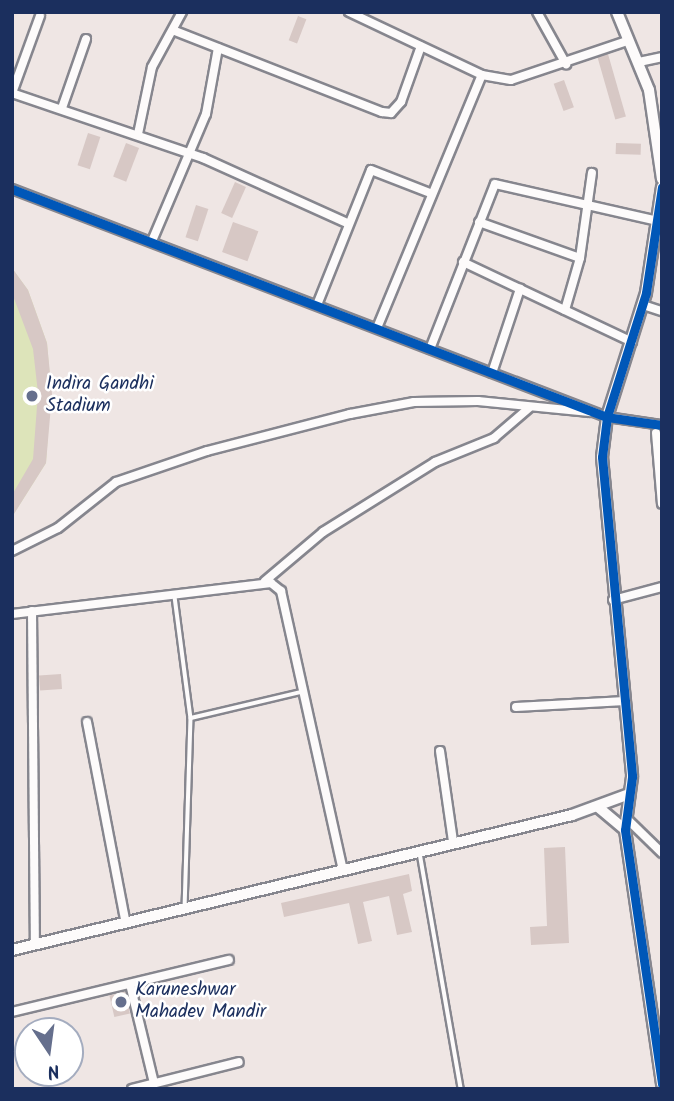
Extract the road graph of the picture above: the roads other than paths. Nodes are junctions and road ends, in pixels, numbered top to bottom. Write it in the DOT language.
graph roads {
  1 [pos="182,12"];
  2 [pos="349,12"];
  3 [pos="537,12"];
  4 [pos="617,12"];
  5 [pos="40,16"];
  6 [pos="175,31"];
  7 [pos="86,39"];
  8 [pos="628,41"];
  9 [pos="422,46"];
  10 [pos="218,48"];
  11 [pos="662,57"];
  12 [pos="639,62"];
  13 [pos="566,64"];
  14 [pos="482,75"];
  15 [pos="62,108"];
  16 [pos="138,134"];
  17 [pos="188,154"];
  18 [pos="592,173"];
  19 [pos="662,179"];
  20 [pos="662,187"];
  21 [pos="12,189"];
  22 [pos="430,193"];
  23 [pos="589,208"];
  24 [pos="479,222"];
  25 [pos="659,222"];
  26 [pos="347,223"];
  27 [pos="152,241"];
  28 [pos="580,258"];
  29 [pos="463,262"];
  30 [pos="520,289"];
  31 [pos="643,304"];
  32 [pos="317,305"];
  33 [pos="565,310"];
  34 [pos="662,311"];
  35 [pos="377,328"];
  36 [pos="632,342"];
  37 [pos="430,349"];
  38 [pos="492,373"];
  39 [pos="529,408"];
  40 [pos="595,412"];
  41 [pos="607,417"];
  42 [pos="645,425"];
  43 [pos="662,425"];
  44 [pos="659,434"];
  45 [pos="662,505"];
  46 [pos="12,551"];
  47 [pos="265,581"];
  48 [pos="662,587"];
  49 [pos="175,597"];
  50 [pos="612,600"];
  51 [pos="32,611"];
  52 [pos="12,614"];
  53 [pos="304,691"];
  54 [pos="625,701"];
  55 [pos="516,706"];
  56 [pos="191,718"];
  57 [pos="87,722"];
  58 [pos="439,751"];
  59 [pos="629,794"];
  60 [pos="598,807"];
  61 [pos="626,818"];
  62 [pos="625,830"];
  63 [pos="453,841"];
  64 [pos="420,849"];
  65 [pos="662,853"];
  66 [pos="342,867"];
  67 [pos="185,905"];
  68 [pos="125,919"];
  69 [pos="35,944"];
  70 [pos="12,950"];
  71 [pos="229,960"];
  72 [pos="130,984"];
  73 [pos="12,1012"];
  74 [pos="659,1046"];
  75 [pos="239,1062"];
  76 [pos="154,1083"];
  77 [pos="662,1084"];
  78 [pos="132,1089"];
  79 [pos="461,1089"];
  1 -- 6 [label="street"];
  2 -- 9 [label="street"];
  3 -- 13 [label="street"];
  4 -- 8 [label="street"];
  5 -- 15 [label="street"];
  6 -- 10 [label="street"];
  6 -- 16 [label="street"];
  7 -- 15 [label="street"];
  8 -- 12 [label="street"];
  8 -- 13 [label="street"];
  9 -- 10 [label="street"];
  9 -- 14 [label="street"];
  10 -- 17 [label="street"];
  11 -- 12 [label="street"];
  12 -- 19 [label="street"];
  13 -- 14 [label="street"];
  14 -- 22 [label="street"];
  15 -- 16 [label="street"];
  16 -- 17 [label="street"];
  17 -- 26 [label="street"];
  17 -- 27 [label="street"];
  18 -- 23 [label="street"];
  20 -- 25 [label="street"];
  21 -- 27 [label="street"];
  22 -- 26 [label="street"];
  22 -- 35 [label="street"];
  23 -- 24 [label="street"];
  23 -- 25 [label="street"];
  23 -- 28 [label="street"];
  24 -- 28 [label="street"];
  24 -- 29 [label="street"];
  25 -- 31 [label="street"];
  26 -- 32 [label="street"];
  27 -- 32 [label="street"];
  28 -- 33 [label="street"];
  29 -- 30 [label="street"];
  29 -- 37 [label="street"];
  30 -- 33 [label="street"];
  30 -- 38 [label="street"];
  31 -- 34 [label="street"];
  31 -- 36 [label="street"];
  32 -- 35 [label="street"];
  33 -- 36 [label="street"];
  35 -- 37 [label="street"];
  36 -- 41 [label="street"];
  37 -- 38 [label="street"];
  38 -- 40 [label="street"];
  39 -- 40 [label="street"];
  39 -- 46 [label="street"];
  39 -- 47 [label="street"];
  40 -- 41 [label="street"];
  41 -- 42 [label="street"];
  41 -- 50 [label="street"];
  42 -- 43 [label="street"];
  42 -- 44 [label="street"];
  44 -- 45 [label="street"];
  47 -- 49 [label="street"];
  47 -- 53 [label="street"];
  48 -- 50 [label="street"];
  49 -- 51 [label="street"];
  49 -- 56 [label="lane"];
  50 -- 54 [label="street"];
  51 -- 52 [label="street"];
  51 -- 69 [label="street"];
  53 -- 56 [label="lane"];
  53 -- 66 [label="street"];
  54 -- 55 [label="street"];
  54 -- 59 [label="street"];
  56 -- 67 [label="lane"];
  57 -- 68 [label="street"];
  58 -- 63 [label="street"];
  59 -- 60 [label="street"];
  59 -- 61 [label="street"];
  60 -- 62 [label="street"];
  60 -- 63 [label="street"];
  61 -- 62 [label="street"];
  61 -- 65 [label="street"];
  62 -- 74 [label="street"];
  63 -- 64 [label="street"];
  64 -- 66 [label="street"];
  64 -- 79 [label="lane"];
  66 -- 67 [label="street"];
  67 -- 68 [label="street"];
  68 -- 69 [label="street"];
  69 -- 70 [label="street"];
  71 -- 72 [label="street"];
  72 -- 73 [label="street"];
  72 -- 76 [label="street"];
  74 -- 77 [label="street"];
  75 -- 76 [label="street"];
  76 -- 78 [label="street"];
}
